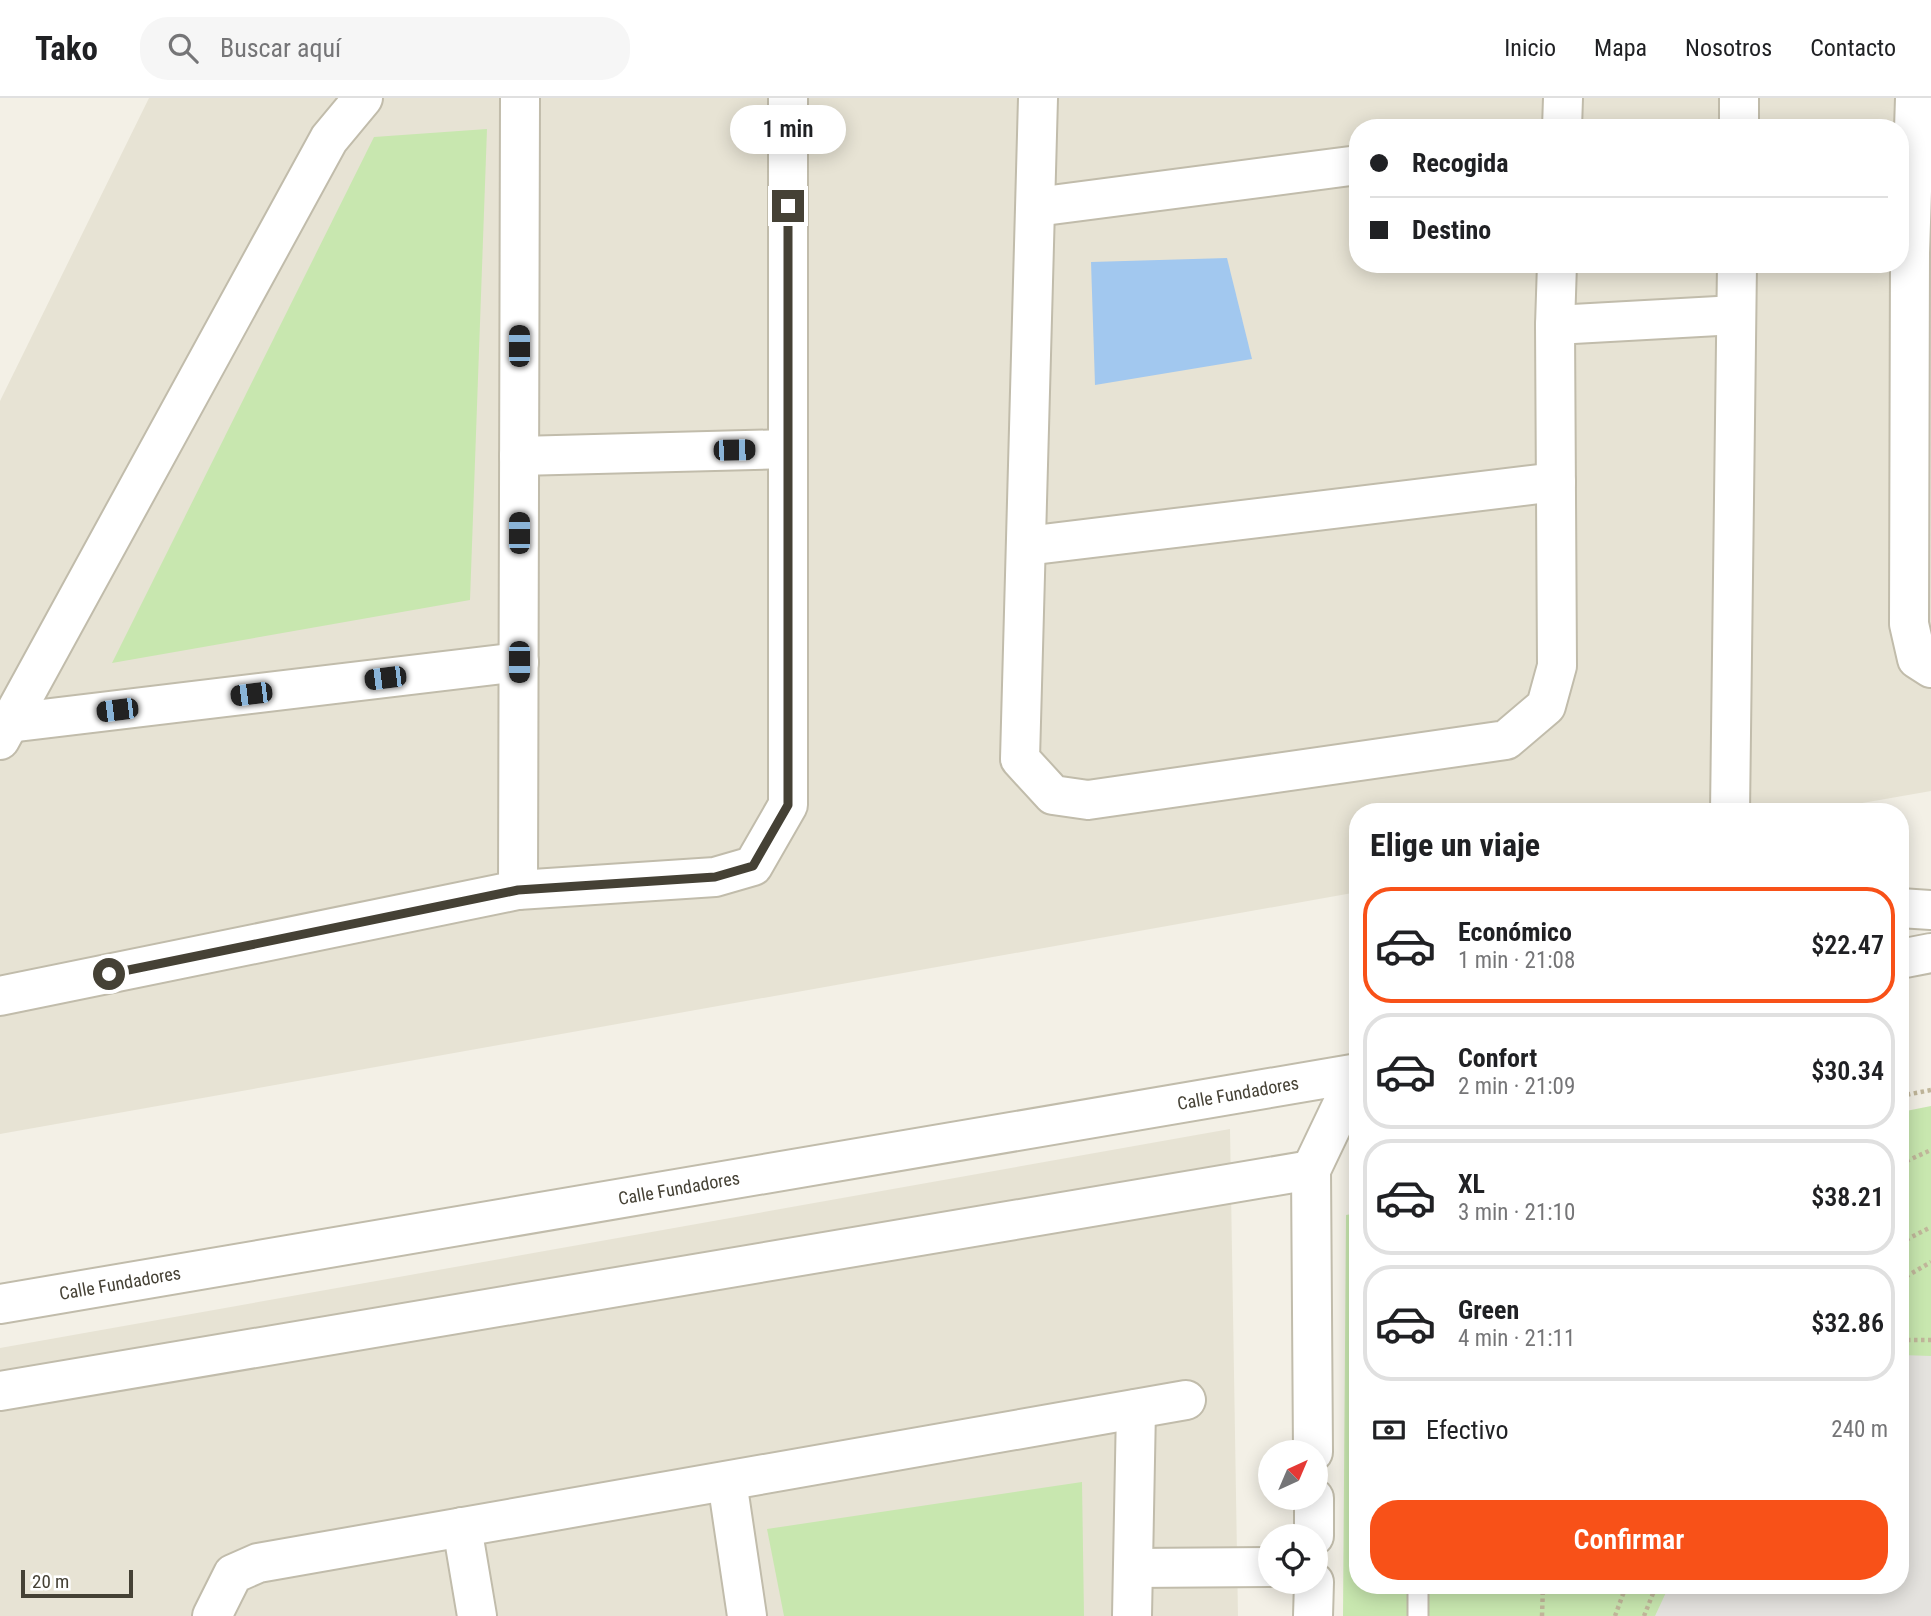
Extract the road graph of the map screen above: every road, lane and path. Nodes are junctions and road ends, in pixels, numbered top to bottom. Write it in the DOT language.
graph roads {
  1 [pos="363,98"];
  2 [pos="520,98"];
  3 [pos="788,98"];
  4 [pos="1038,98"];
  5 [pos="1563,98"];
  6 [pos="1739,98"];
  7 [pos="1915,98"];
  8 [pos="1562,119"];
  9 [pos="1739,119"];
  10 [pos="1349,166"];
  11 [pos="1909,191"];
  12 [pos="1036,207"];
  13 [pos="1557,273"];
  14 [pos="1737,273"];
  15 [pos="1907,273"];
  16 [pos="1736,315"];
  17 [pos="1555,325"];
  18 [pos="1920,403"];
  19 [pos="788,449"];
  20 [pos="519,456"];
  21 [pos="1556,482"];
  22 [pos="1026,546"];
  23 [pos="519,662"];
  24 [pos="1931,668"];
  25 [pos="5,731"];
  26 [pos="1730,803"];
  27 [pos="518,890"];
  28 [pos="1909,909"];
  29 [pos="1931,910"];
  30 [pos="1931,953"];
  31 [pos="1909,957"];
  32 [pos="0,996"];
  33 [pos="1349,1077"];
  34 [pos="1931,1090"];
  35 [pos="1349,1092"];
  36 [pos="1909,1094"];
  37 [pos="1931,1150"];
  38 [pos="1909,1160"];
  39 [pos="1311,1170"];
  40 [pos="1931,1227"];
  41 [pos="1909,1238"];
  42 [pos="1931,1262"];
  43 [pos="1909,1275"];
  44 [pos="0,1304"];
  45 [pos="1909,1340"];
  46 [pos="1931,1340"];
  47 [pos="0,1391"];
  48 [pos="1186,1400"];
  49 [pos="1136,1409"];
  50 [pos="1313,1440"];
  51 [pos="727,1481"];
  52 [pos="462,1527"];
  53 [pos="1258,1567"];
  54 [pos="1133,1568"];
  55 [pos="1314,1594"];
  56 [pos="1418,1594"];
  57 [pos="1543,1594"];
  58 [pos="1623,1594"];
  59 [pos="1653,1594"];
  60 [pos="212,1616"];
  61 [pos="477,1616"];
  62 [pos="747,1616"];
  63 [pos="1132,1616"];
  64 [pos="1314,1616"];
  65 [pos="1418,1616"];
  66 [pos="1542,1616"];
  67 [pos="1615,1616"];
  68 [pos="1644,1616"];
  1 -- 25 [label="street"];
  2 -- 20 [label="street"];
  3 -- 19 [label="street"];
  4 -- 12 [label="street"];
  5 -- 8 [label="street"];
  6 -- 9 [label="street"];
  7 -- 11 [label="street"];
  10 -- 12 [label="street"];
  12 -- 22 [label="street"];
  13 -- 17 [label="street"];
  14 -- 16 [label="street"];
  15 -- 18 [label="street"];
  16 -- 17 [label="street"];
  16 -- 26 [label="street"];
  17 -- 21 [label="street"];
  18 -- 24 [label="street"];
  19 -- 20 [label="street"];
  19 -- 27 [label="street"];
  20 -- 23 [label="street"];
  21 -- 22 [label="street"];
  21 -- 22 [label="street"];
  23 -- 25 [label="street"];
  23 -- 27 [label="street"];
  27 -- 32 [label="street"];
  28 -- 29 [label="street"];
  30 -- 31 [label="street"];
  33 -- 44 [label="street, Calle Fundadores"];
  34 -- 36 [label="path"];
  35 -- 39 [label="street"];
  37 -- 38 [label="path"];
  39 -- 47 [label="street"];
  39 -- 50 [label="street"];
  40 -- 41 [label="path"];
  42 -- 43 [label="path"];
  45 -- 46 [label="path"];
  48 -- 49 [label="street"];
  49 -- 51 [label="street"];
  49 -- 54 [label="street"];
  51 -- 52 [label="street"];
  51 -- 62 [label="street"];
  52 -- 60 [label="street"];
  52 -- 61 [label="street"];
  53 -- 54 [label="street"];
  54 -- 63 [label="street"];
  55 -- 64 [label="street"];
  56 -- 65 [label="lane"];
  57 -- 66 [label="path"];
  58 -- 67 [label="path"];
  59 -- 68 [label="path"];
}
